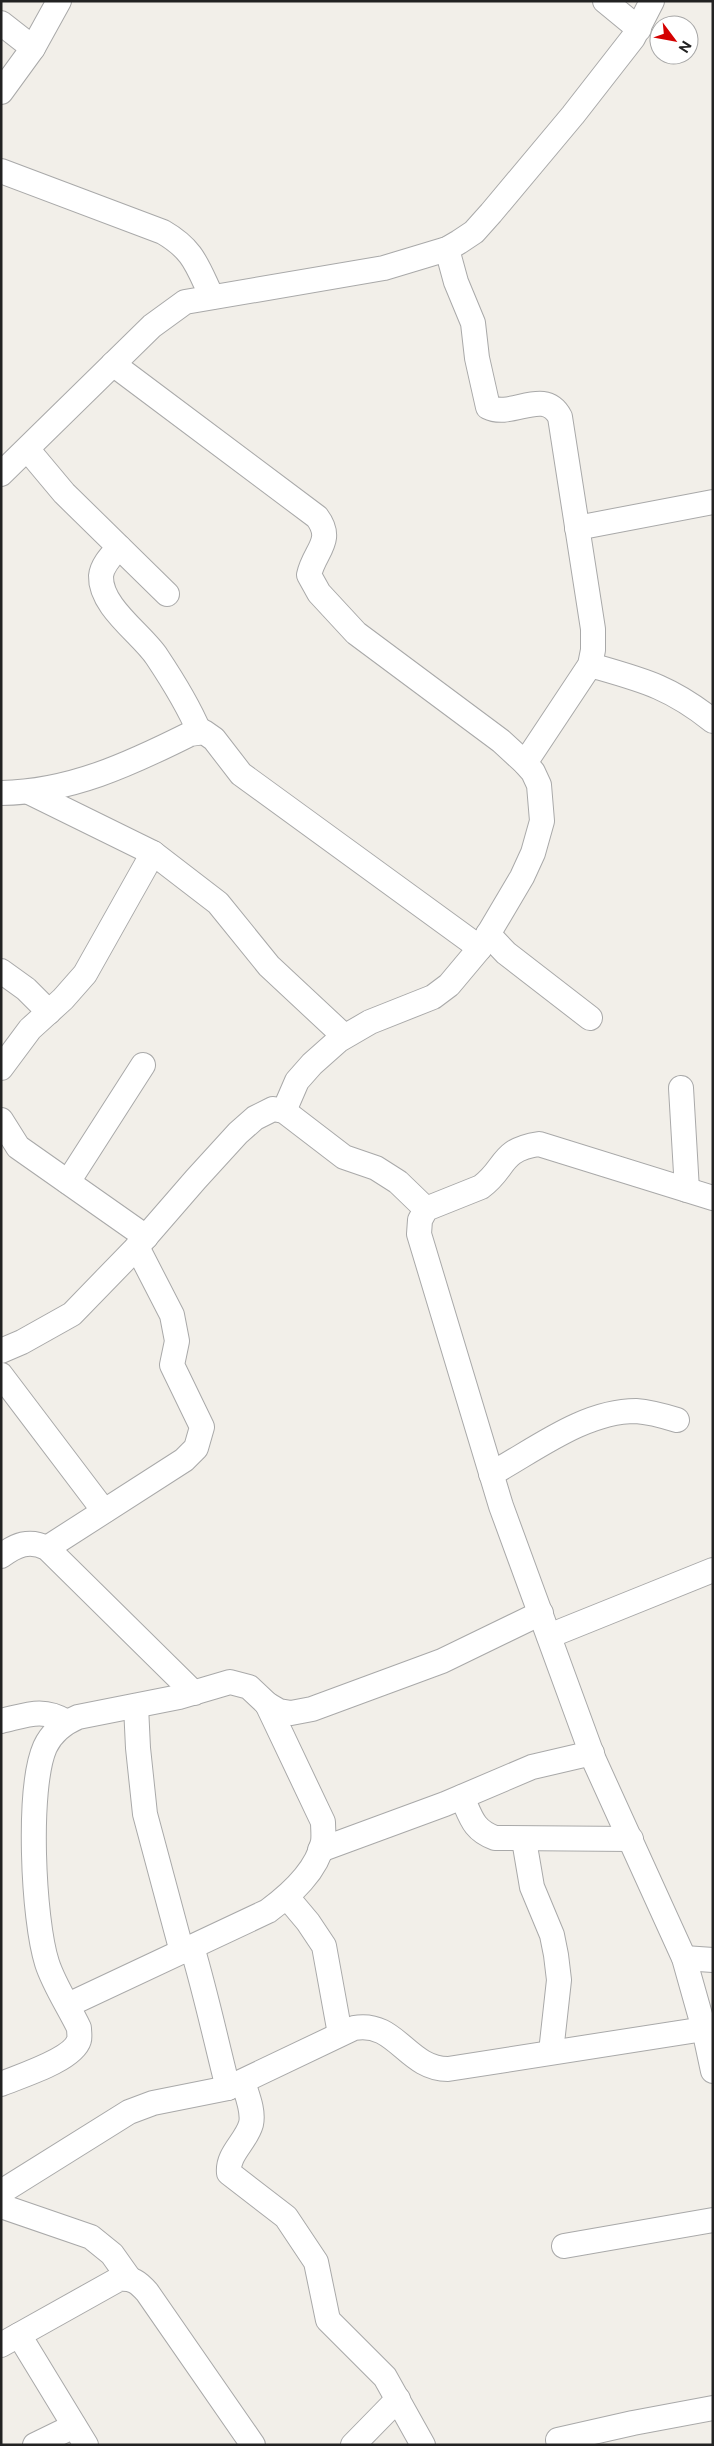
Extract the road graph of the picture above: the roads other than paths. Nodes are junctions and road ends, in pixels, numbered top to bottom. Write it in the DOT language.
graph roads {
  1 [pos="59,1"];
  2 [pos="604,1"];
  3 [pos="652,1"];
  4 [pos="1,23"];
  5 [pos="639,30"];
  6 [pos="33,48"];
  7 [pos="1,92"];
  8 [pos="1,171"];
  9 [pos="447,249"];
  10 [pos="212,297"];
  11 [pos="114,364"];
  12 [pos="28,450"];
  13 [pos="1,474"];
  14 [pos="713,502"];
  15 [pos="577,528"];
  16 [pos="119,547"];
  17 [pos="167,594"];
  18 [pos="590,665"];
  19 [pos="713,721"];
  20 [pos="199,731"];
  21 [pos="525,762"];
  22 [pos="31,793"];
  23 [pos="1,794"];
  24 [pos="153,853"];
  25 [pos="484,941"];
  26 [pos="1,971"];
  27 [pos="49,1012"];
  28 [pos="590,1018"];
  29 [pos="344,1036"];
  30 [pos="143,1065"];
  31 [pos="1,1068"];
  32 [pos="681,1088"];
  33 [pos="284,1111"];
  34 [pos="1,1120"];
  35 [pos="10,1152"];
  36 [pos="68,1182"];
  37 [pos="687,1190"];
  38 [pos="713,1198"];
  39 [pos="426,1209"];
  40 [pos="142,1242"];
  41 [pos="1,1351"];
  42 [pos="1,1375"];
  43 [pos="677,1420"];
  44 [pos="491,1474"];
  45 [pos="104,1511"];
  46 [pos="47,1548"];
  47 [pos="1,1556"];
  48 [pos="713,1570"];
  49 [pos="541,1613"];
  50 [pos="549,1636"];
  51 [pos="194,1693"];
  52 [pos="267,1704"];
  53 [pos="136,1706"];
  54 [pos="1,1721"];
  55 [pos="67,1722"];
  56 [pos="592,1753"];
  57 [pos="462,1797"];
  58 [pos="631,1839"];
  59 [pos="524,1840"];
  60 [pos="320,1850"];
  61 [pos="287,1897"];
  62 [pos="187,1949"];
  63 [pos="684,1958"];
  64 [pos="713,1960"];
  65 [pos="68,2005"];
  66 [pos="704,2029"];
  67 [pos="340,2034"];
  68 [pos="551,2052"];
  69 [pos="713,2071"];
  70 [pos="1,2084"];
  71 [pos="236,2085"];
  72 [pos="1,2192"];
  73 [pos="1,2206"];
  74 [pos="713,2220"];
  75 [pos="564,2246"];
  76 [pos="129,2278"];
  77 [pos="10,2340"];
  78 [pos="398,2399"];
  79 [pos="713,2408"];
  80 [pos="80,2436"];
  81 [pos="558,2440"];
  82 [pos="35,2445"];
  83 [pos="253,2445"];
  84 [pos="353,2445"];
  85 [pos="423,2445"];
  1 -- 6 [label="street"];
  2 -- 5 [label="street"];
  3 -- 5 [label="street"];
  4 -- 6 [label="street"];
  5 -- 9 [label="street"];
  6 -- 7 [label="street"];
  8 -- 10 [label="street"];
  9 -- 10 [label="street"];
  9 -- 15 [label="street"];
  10 -- 11 [label="street"];
  11 -- 12 [label="street"];
  11 -- 21 [label="street"];
  12 -- 13 [label="street"];
  12 -- 16 [label="street"];
  14 -- 15 [label="street"];
  15 -- 18 [label="street"];
  16 -- 17 [label="street"];
  16 -- 20 [label="street"];
  18 -- 19 [label="street"];
  18 -- 21 [label="street"];
  20 -- 22 [label="street"];
  20 -- 25 [label="street"];
  21 -- 25 [label="street"];
  22 -- 23 [label="street"];
  22 -- 24 [label="street"];
  24 -- 27 [label="street"];
  24 -- 29 [label="street"];
  25 -- 28 [label="street"];
  25 -- 29 [label="street"];
  26 -- 27 [label="street"];
  27 -- 31 [label="street"];
  29 -- 33 [label="street"];
  30 -- 36 [label="street"];
  32 -- 37 [label="street"];
  33 -- 39 [label="street"];
  33 -- 40 [label="street"];
  34 -- 35 [label="street"];
  35 -- 36 [label="street"];
  36 -- 40 [label="street"];
  37 -- 38 [label="street"];
  37 -- 39 [label="street"];
  39 -- 44 [label="street"];
  40 -- 41 [label="street"];
  40 -- 45 [label="street"];
  42 -- 45 [label="street"];
  43 -- 44 [label="street"];
  44 -- 49 [label="street"];
  45 -- 46 [label="street"];
  46 -- 47 [label="street"];
  46 -- 51 [label="street"];
  48 -- 50 [label="street"];
  49 -- 50 [label="street"];
  49 -- 52 [label="street"];
  50 -- 56 [label="street"];
  51 -- 52 [label="street"];
  51 -- 53 [label="street"];
  52 -- 60 [label="street"];
  53 -- 55 [label="street"];
  53 -- 62 [label="street"];
  54 -- 55 [label="street"];
  55 -- 65 [label="street"];
  56 -- 57 [label="street"];
  56 -- 58 [label="street"];
  57 -- 59 [label="street"];
  57 -- 60 [label="street"];
  58 -- 59 [label="street"];
  58 -- 63 [label="street"];
  59 -- 68 [label="street"];
  60 -- 61 [label="street"];
  61 -- 62 [label="street"];
  61 -- 67 [label="street"];
  62 -- 65 [label="street"];
  62 -- 71 [label="street"];
  63 -- 64 [label="street"];
  63 -- 66 [label="street"];
  65 -- 70 [label="street"];
  66 -- 68 [label="street"];
  66 -- 69 [label="street"];
  67 -- 68 [label="street"];
  67 -- 71 [label="street"];
  71 -- 72 [label="street"];
  71 -- 78 [label="street"];
  73 -- 76 [label="street"];
  74 -- 75 [label="street"];
  76 -- 77 [label="street"];
  76 -- 83 [label="street"];
  77 -- 80 [label="street"];
  78 -- 84 [label="street"];
  78 -- 85 [label="street"];
  79 -- 81 [label="street"];
  80 -- 82 [label="street"];
}
